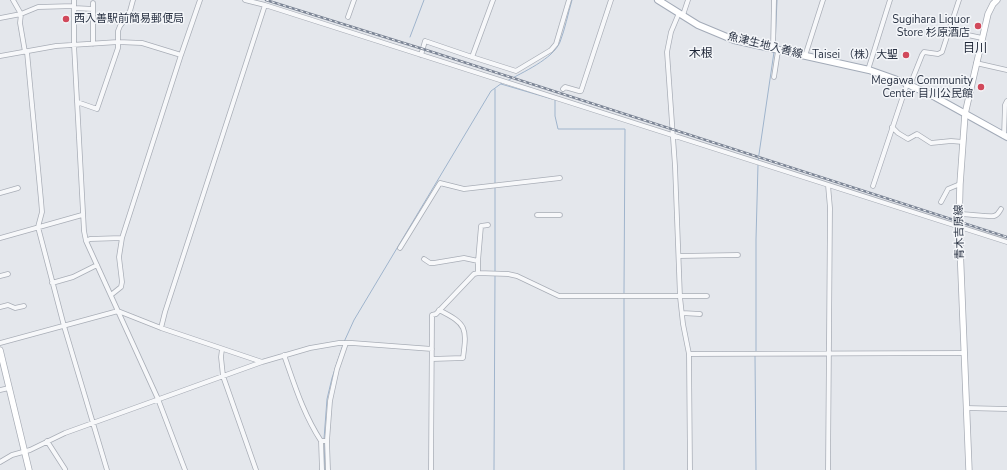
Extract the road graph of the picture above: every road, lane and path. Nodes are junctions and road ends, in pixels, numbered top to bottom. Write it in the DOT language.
graph roads {
  1 [pos="13,0"];
  2 [pos="74,0"];
  3 [pos="133,0"];
  4 [pos="200,0"];
  5 [pos="245,0"];
  6 [pos="354,0"];
  7 [pos="493,0"];
  8 [pos="569,0"];
  9 [pos="611,0"];
  10 [pos="658,0"];
  11 [pos="688,0"];
  12 [pos="774,0"];
  13 [pos="823,0"];
  14 [pos="890,0"];
  15 [pos="959,0"];
  16 [pos="997,0"];
  17 [pos="93,3"];
  18 [pos="265,5"];
  19 [pos="74,7"];
  20 [pos="93,8"];
  21 [pos="21,14"];
  22 [pos="681,14"];
  23 [pos="348,17"];
  24 [pos="0,18"];
  25 [pos="949,31"];
  26 [pos="982,38"];
  27 [pos="118,42"];
  28 [pos="93,44"];
  29 [pos="74,45"];
  30 [pos="776,50"];
  31 [pos="26,52"];
  32 [pos="421,54"];
  33 [pos="0,56"];
  34 [pos="181,56"];
  35 [pos="805,56"];
  36 [pos="472,57"];
  37 [pos="976,63"];
  38 [pos="1007,63"];
  39 [pos="1006,69"];
  40 [pos="868,70"];
  41 [pos="774,77"];
  42 [pos="908,84"];
  43 [pos="563,89"];
  44 [pos="1007,101"];
  45 [pos="77,102"];
  46 [pos="965,114"];
  47 [pos="892,127"];
  48 [pos="673,134"];
  49 [pos="1005,136"];
  50 [pos="963,142"];
  51 [pos="560,178"];
  52 [pos="960,184"];
  53 [pos="828,185"];
  54 [pos="874,186"];
  55 [pos="18,188"];
  56 [pos="0,193"];
  57 [pos="941,202"];
  58 [pos="1001,210"];
  59 [pos="959,214"];
  60 [pos="82,215"];
  61 [pos="537,215"];
  62 [pos="560,215"];
  63 [pos="488,225"];
  64 [pos="38,227"];
  65 [pos="959,227"];
  66 [pos="0,238"];
  67 [pos="122,238"];
  68 [pos="86,241"];
  69 [pos="1007,242"];
  70 [pos="400,248"];
  71 [pos="738,255"];
  72 [pos="679,256"];
  73 [pos="424,259"];
  74 [pos="478,261"];
  75 [pos="97,265"];
  76 [pos="478,272"];
  77 [pos="8,274"];
  78 [pos="0,276"];
  79 [pos="52,283"];
  80 [pos="111,295"];
  81 [pos="707,296"];
  82 [pos="680,297"];
  83 [pos="24,306"];
  84 [pos="0,307"];
  85 [pos="439,310"];
  86 [pos="118,311"];
  87 [pos="682,313"];
  88 [pos="700,314"];
  89 [pos="64,326"];
  90 [pos="161,328"];
  91 [pos="346,343"];
  92 [pos="0,344"];
  93 [pos="222,349"];
  94 [pos="432,349"];
  95 [pos="0,350"];
  96 [pos="828,353"];
  97 [pos="964,353"];
  98 [pos="689,354"];
  99 [pos="284,355"];
  100 [pos="432,359"];
  101 [pos="262,362"];
  102 [pos="223,376"];
  103 [pos="9,388"];
  104 [pos="0,390"];
  105 [pos="158,399"];
  106 [pos="966,408"];
  107 [pos="1007,409"];
  108 [pos="92,423"];
  109 [pos="48,441"];
  110 [pos="321,441"];
  111 [pos="327,441"];
  112 [pos="25,452"];
  113 [pos="0,462"];
  114 [pos="65,469"];
  115 [pos="28,470"];
  116 [pos="107,470"];
  117 [pos="185,470"];
  118 [pos="256,470"];
  119 [pos="322,470"];
  120 [pos="328,470"];
  121 [pos="430,470"];
  122 [pos="690,470"];
  123 [pos="828,470"];
  124 [pos="969,470"];
  1 -- 21 [label="street"];
  2 -- 19 [label="street"];
  3 -- 27 [label="street"];
  4 -- 34 [label="street"];
  5 -- 18 [label="street"];
  6 -- 23 [label="street"];
  7 -- 36 [label="street"];
  8 -- 36 [label="street"];
  9 -- 43 [label="street"];
  10 -- 22 [label="main road, 魚津生地入善線"];
  11 -- 22 [label="street"];
  12 -- 30 [label="street"];
  13 -- 35 [label="street"];
  14 -- 40 [label="street"];
  15 -- 25 [label="street"];
  16 -- 26 [label="main road, 青木吉原線"];
  17 -- 20 [label="street"];
  18 -- 32 [label="street"];
  18 -- 90 [label="street"];
  19 -- 20 [label="street"];
  19 -- 21 [label="street"];
  19 -- 29 [label="street"];
  20 -- 28 [label="street"];
  21 -- 24 [label="street"];
  21 -- 31 [label="street"];
  22 -- 30 [label="main road, 魚津生地入善線"];
  22 -- 48 [label="street"];
  25 -- 26 [label="street"];
  25 -- 42 [label="street"];
  26 -- 37 [label="main road, 青木吉原線"];
  27 -- 28 [label="street"];
  27 -- 34 [label="street"];
  27 -- 45 [label="street"];
  28 -- 29 [label="street"];
  29 -- 31 [label="street"];
  29 -- 45 [label="street"];
  30 -- 35 [label="main road, 魚津生地入善線"];
  30 -- 41 [label="street"];
  31 -- 33 [label="street"];
  31 -- 64 [label="street"];
  32 -- 36 [label="street"];
  32 -- 48 [label="street"];
  34 -- 67 [label="street"];
  35 -- 40 [label="main road, 魚津生地入善線"];
  37 -- 39 [label="street"];
  37 -- 46 [label="main road, 青木吉原線"];
  38 -- 39 [label="street"];
  40 -- 42 [label="main road, 魚津生地入善線"];
  42 -- 46 [label="main road, 魚津生地入善線"];
  42 -- 47 [label="street"];
  44 -- 49 [label="street"];
  45 -- 60 [label="street"];
  46 -- 49 [label="main road, 魚津生地入善線"];
  46 -- 50 [label="main road, 青木吉原線"];
  47 -- 50 [label="street"];
  47 -- 54 [label="street"];
  48 -- 53 [label="street"];
  48 -- 72 [label="street"];
  50 -- 52 [label="main road, 青木吉原線"];
  51 -- 70 [label="street"];
  52 -- 57 [label="street"];
  52 -- 59 [label="main road, 青木吉原線"];
  53 -- 65 [label="street"];
  53 -- 96 [label="street"];
  55 -- 56 [label="street"];
  58 -- 59 [label="street"];
  59 -- 65 [label="main road, 青木吉原線"];
  60 -- 64 [label="street"];
  60 -- 68 [label="street"];
  61 -- 62 [label="street"];
  63 -- 74 [label="street"];
  64 -- 66 [label="street"];
  64 -- 79 [label="street"];
  65 -- 69 [label="street"];
  65 -- 97 [label="main road, 青木吉原線"];
  67 -- 68 [label="street"];
  67 -- 80 [label="street"];
  68 -- 75 [label="street"];
  71 -- 72 [label="street"];
  72 -- 82 [label="street"];
  73 -- 74 [label="street"];
  74 -- 76 [label="street"];
  75 -- 79 [label="street"];
  75 -- 80 [label="street"];
  76 -- 82 [label="street"];
  76 -- 85 [label="street"];
  77 -- 78 [label="street"];
  79 -- 89 [label="street"];
  80 -- 86 [label="street"];
  81 -- 82 [label="street"];
  82 -- 87 [label="street"];
  83 -- 84 [label="street"];
  85 -- 94 [label="street"];
  85 -- 100 [label="street"];
  86 -- 89 [label="street"];
  86 -- 90 [label="street"];
  86 -- 105 [label="street"];
  87 -- 88 [label="street"];
  87 -- 98 [label="street"];
  89 -- 92 [label="street"];
  89 -- 108 [label="street"];
  90 -- 93 [label="street"];
  91 -- 94 [label="street"];
  91 -- 99 [label="street"];
  91 -- 111 [label="street"];
  93 -- 101 [label="street"];
  93 -- 102 [label="street"];
  94 -- 100 [label="street"];
  95 -- 103 [label="main road"];
  96 -- 97 [label="street"];
  96 -- 98 [label="street"];
  96 -- 123 [label="street"];
  97 -- 106 [label="main road, 青木吉原線"];
  98 -- 122 [label="street"];
  99 -- 101 [label="street"];
  99 -- 110 [label="street"];
  100 -- 121 [label="street"];
  101 -- 102 [label="street"];
  102 -- 105 [label="street"];
  102 -- 118 [label="street"];
  103 -- 104 [label="street"];
  103 -- 112 [label="main road"];
  105 -- 108 [label="street"];
  105 -- 117 [label="street"];
  106 -- 107 [label="street"];
  106 -- 124 [label="main road, 青木吉原線"];
  108 -- 109 [label="street"];
  108 -- 116 [label="street"];
  109 -- 112 [label="street"];
  109 -- 114 [label="street"];
  110 -- 111 [label="street"];
  110 -- 119 [label="street"];
  111 -- 120 [label="street"];
  112 -- 113 [label="street"];
  112 -- 115 [label="main road"];
}
